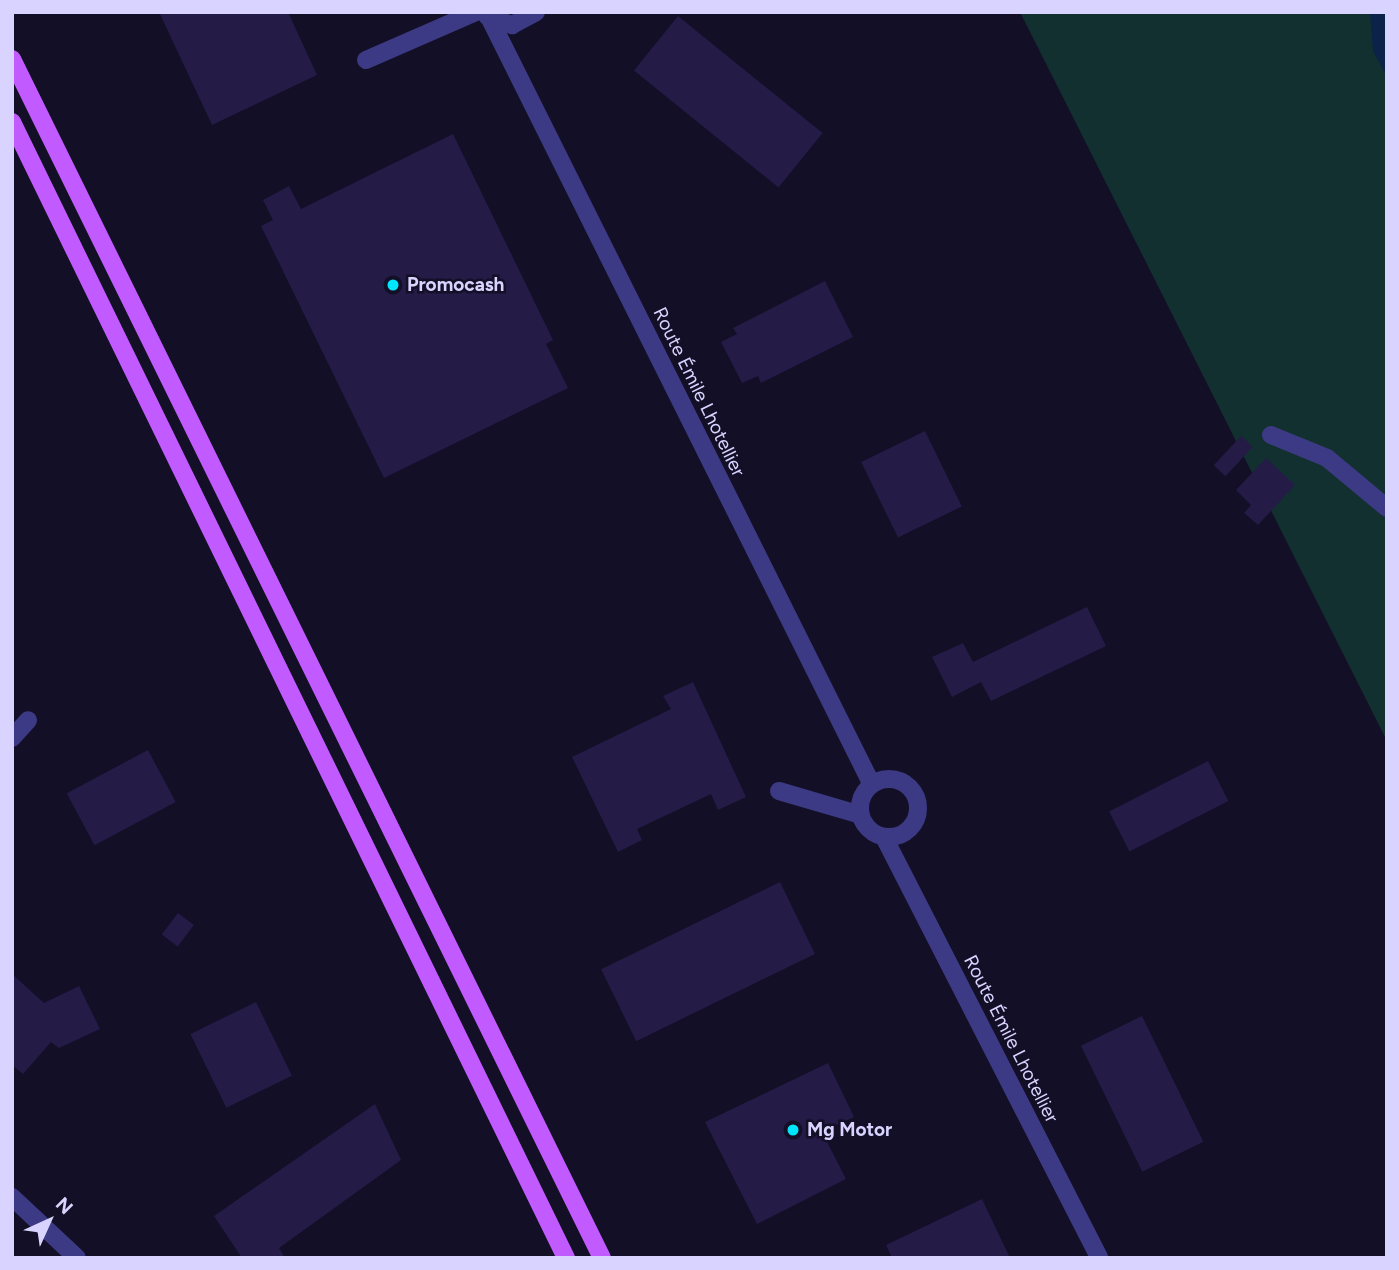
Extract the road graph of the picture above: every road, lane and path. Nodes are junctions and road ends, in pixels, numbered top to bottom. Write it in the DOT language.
graph roads {
  1 [pos="536,12"];
  2 [pos="483,14"];
  3 [pos="12,59"];
  4 [pos="366,60"];
  5 [pos="12,122"];
  6 [pos="1271,435"];
  7 [pos="1387,508"];
  8 [pos="28,720"];
  9 [pos="12,737"];
  10 [pos="871,783"];
  11 [pos="779,791"];
  12 [pos="862,815"];
  13 [pos="886,839"];
  14 [pos="12,1197"];
  15 [pos="77,1258"];
  16 [pos="566,1258"];
  17 [pos="603,1258"];
  18 [pos="1099,1258"];
  1 -- 2 [label="street"];
  2 -- 4 [label="street"];
  2 -- 10 [label="street, Route Émile Lhotellier"];
  3 -- 17 [label="main road"];
  5 -- 16 [label="main road"];
  6 -- 7 [label="street"];
  8 -- 9 [label="street"];
  10 -- 12 [label="street"];
  10 -- 13 [label="street"];
  11 -- 12 [label="street"];
  12 -- 13 [label="street"];
  13 -- 18 [label="street, Route Émile Lhotellier"];
  14 -- 15 [label="street"];
}
